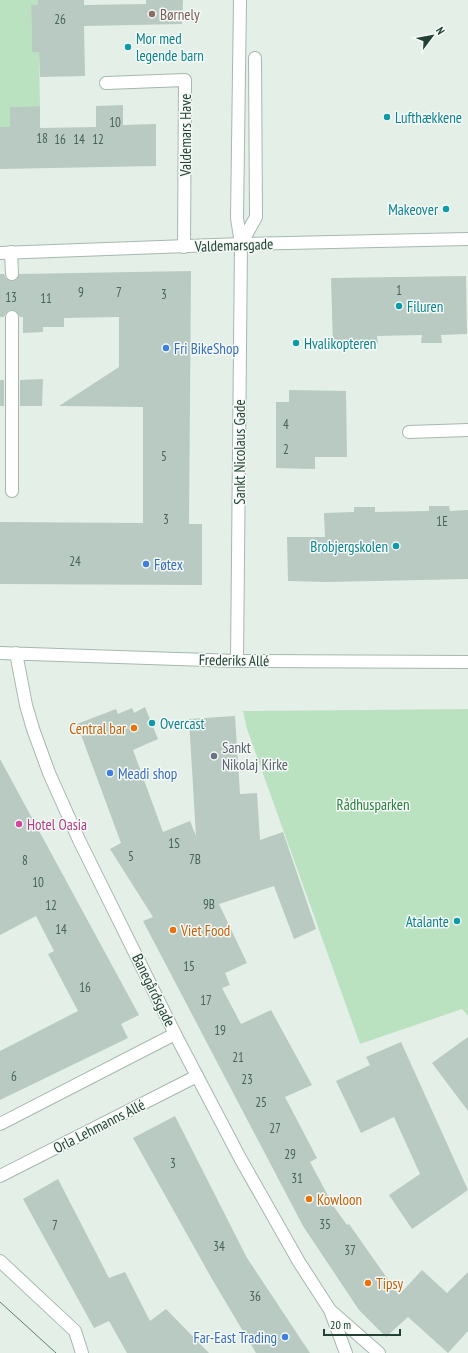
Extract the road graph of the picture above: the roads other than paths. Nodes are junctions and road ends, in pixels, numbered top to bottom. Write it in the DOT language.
graph roads {
  1 [pos="240,0"];
  2 [pos="255,58"];
  3 [pos="106,83"];
  4 [pos="468,239"];
  5 [pos="241,244"];
  6 [pos="184,247"];
  7 [pos="6,253"];
  8 [pos="12,274"];
  9 [pos="12,317"];
  10 [pos="468,430"];
  11 [pos="409,432"];
  12 [pos="12,491"];
  13 [pos="0,653"];
  14 [pos="16,653"];
  15 [pos="237,661"];
  16 [pos="468,662"];
  17 [pos="175,1034"];
  18 [pos="197,1076"];
  19 [pos="0,1124"];
  20 [pos="0,1176"];
  21 [pos="0,1261"];
  22 [pos="330,1310"];
  23 [pos="82,1353"];
  24 [pos="346,1353"];
  25 [pos="379,1353"];
  1 -- 5 [label="street, Sankt Nicolaus Gade"];
  2 -- 5 [label="street"];
  3 -- 6 [label="street, Valdemars Have"];
  4 -- 5 [label="street, Valdemarsgade"];
  5 -- 6 [label="street, Valdemarsgade"];
  5 -- 15 [label="street, Sankt Nicolaus Gade"];
  6 -- 7 [label="street, Valdemarsgade"];
  7 -- 8 [label="street"];
  9 -- 12 [label="street"];
  10 -- 11 [label="street"];
  13 -- 14 [label="street, Frederiks Allé"];
  14 -- 15 [label="street, Frederiks Allé"];
  14 -- 17 [label="street, Banegårdsgade"];
  15 -- 16 [label="street, Frederiks Allé"];
  17 -- 18 [label="street, Banegårdsgade"];
  17 -- 19 [label="street"];
  18 -- 20 [label="street, Orla Lehmanns Allé"];
  18 -- 22 [label="street, Banegårdsgade"];
  21 -- 23 [label="street"];
  22 -- 24 [label="street, Banegårdsgade"];
  22 -- 25 [label="street, Banegårdsgade"];
}
